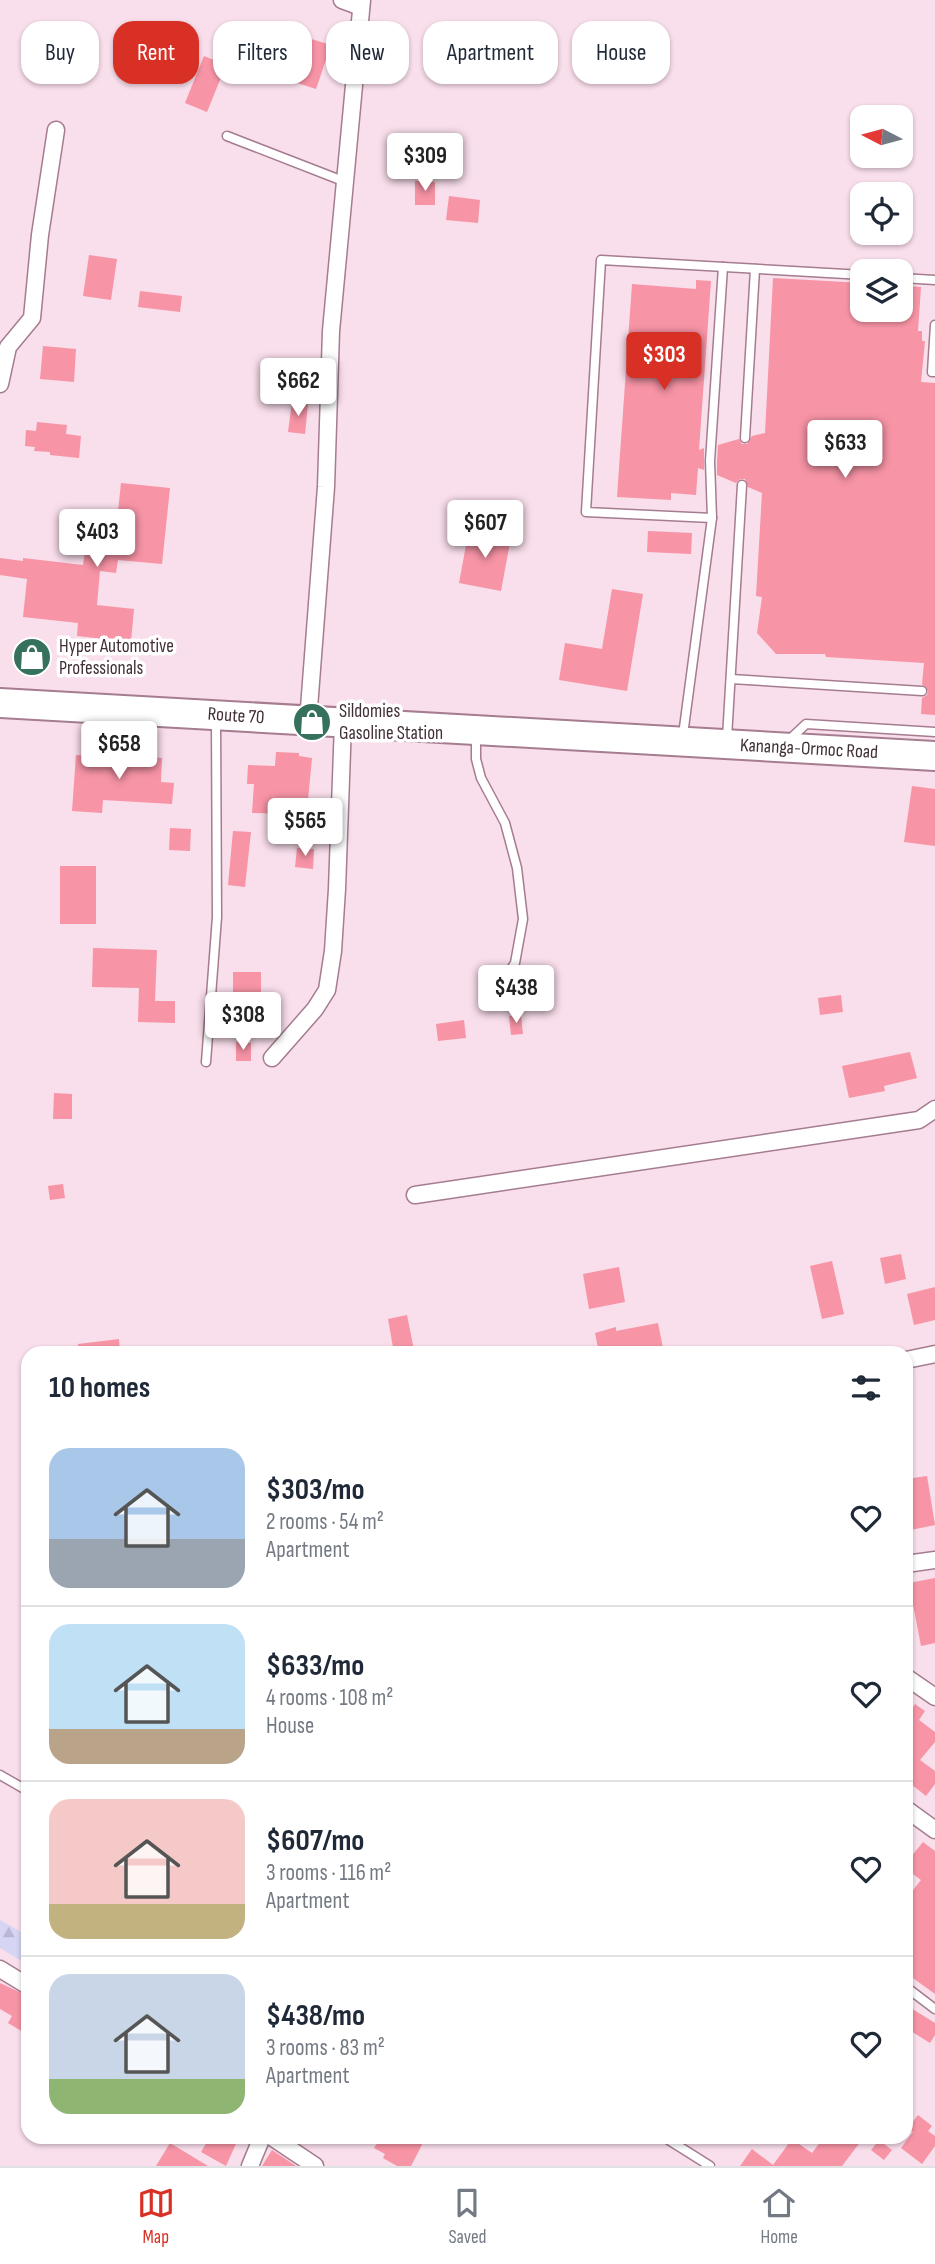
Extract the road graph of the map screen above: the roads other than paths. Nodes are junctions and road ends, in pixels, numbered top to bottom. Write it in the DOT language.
graph roads {
  1 [pos="342,0"];
  2 [pos="361,4"];
  3 [pos="56,130"];
  4 [pos="227,136"];
  5 [pos="344,181"];
  6 [pos="723,267"];
  7 [pos="755,269"];
  8 [pos="850,274"];
  9 [pos="913,279"];
  10 [pos="935,280"];
  11 [pos="935,325"];
  12 [pos="935,372"];
  13 [pos="0,384"];
  14 [pos="745,438"];
  15 [pos="742,485"];
  16 [pos="712,518"];
  17 [pos="731,680"];
  18 [pos="922,691"];
  19 [pos="0,703"];
  20 [pos="216,715"];
  21 [pos="308,721"];
  22 [pos="343,723"];
  23 [pos="476,730"];
  24 [pos="935,732"];
  25 [pos="682,742"];
  26 [pos="727,744"];
  27 [pos="781,747"];
  28 [pos="935,756"];
  29 [pos="491,1000"];
  30 [pos="272,1058"];
  31 [pos="206,1062"];
  32 [pos="935,1109"];
  33 [pos="415,1195"];
  34 [pos="935,1354"];
  35 [pos="913,1359"];
  36 [pos="935,1560"];
  37 [pos="913,1563"];
  38 [pos="913,1682"];
  39 [pos="935,1697"];
  40 [pos="0,1776"];
  41 [pos="21,1787"];
  42 [pos="913,1814"];
  43 [pos="935,1830"];
  44 [pos="0,1969"];
  45 [pos="21,1982"];
  46 [pos="913,1992"];
  47 [pos="935,2008"];
  48 [pos="259,2144"];
  49 [pos="282,2144"];
  50 [pos="675,2144"];
  51 [pos="250,2166"];
  52 [pos="315,2166"];
  53 [pos="710,2166"];
  1 -- 2 [label="street"];
  2 -- 5 [label="street"];
  3 -- 13 [label="street"];
  4 -- 5 [label="lane"];
  5 -- 21 [label="street"];
  6 -- 7 [label="lane"];
  6 -- 16 [label="lane"];
  6 -- 16 [label="lane"];
  7 -- 8 [label="lane"];
  7 -- 14 [label="lane"];
  9 -- 10 [label="lane"];
  11 -- 12 [label="lane"];
  15 -- 17 [label="lane"];
  16 -- 25 [label="lane"];
  17 -- 18 [label="lane"];
  17 -- 26 [label="lane"];
  19 -- 20 [label="highway, Route 70"];
  20 -- 21 [label="highway, Route 70"];
  20 -- 31 [label="lane"];
  21 -- 22 [label="highway, Route 70"];
  22 -- 23 [label="highway, Route 70"];
  22 -- 30 [label="street"];
  23 -- 25 [label="highway, Route 70"];
  23 -- 29 [label="lane"];
  24 -- 27 [label="lane"];
  25 -- 26 [label="highway, Kananga-Ormoc Road"];
  26 -- 27 [label="highway, Kananga-Ormoc Road"];
  27 -- 28 [label="highway, Kananga-Ormoc Road"];
  32 -- 33 [label="street"];
  34 -- 35 [label="street"];
  36 -- 37 [label="street"];
  38 -- 39 [label="street"];
  40 -- 41 [label="lane"];
  42 -- 43 [label="street"];
  44 -- 45 [label="street"];
  46 -- 47 [label="lane"];
  48 -- 51 [label="street"];
  49 -- 52 [label="street"];
  50 -- 53 [label="lane"];
}
